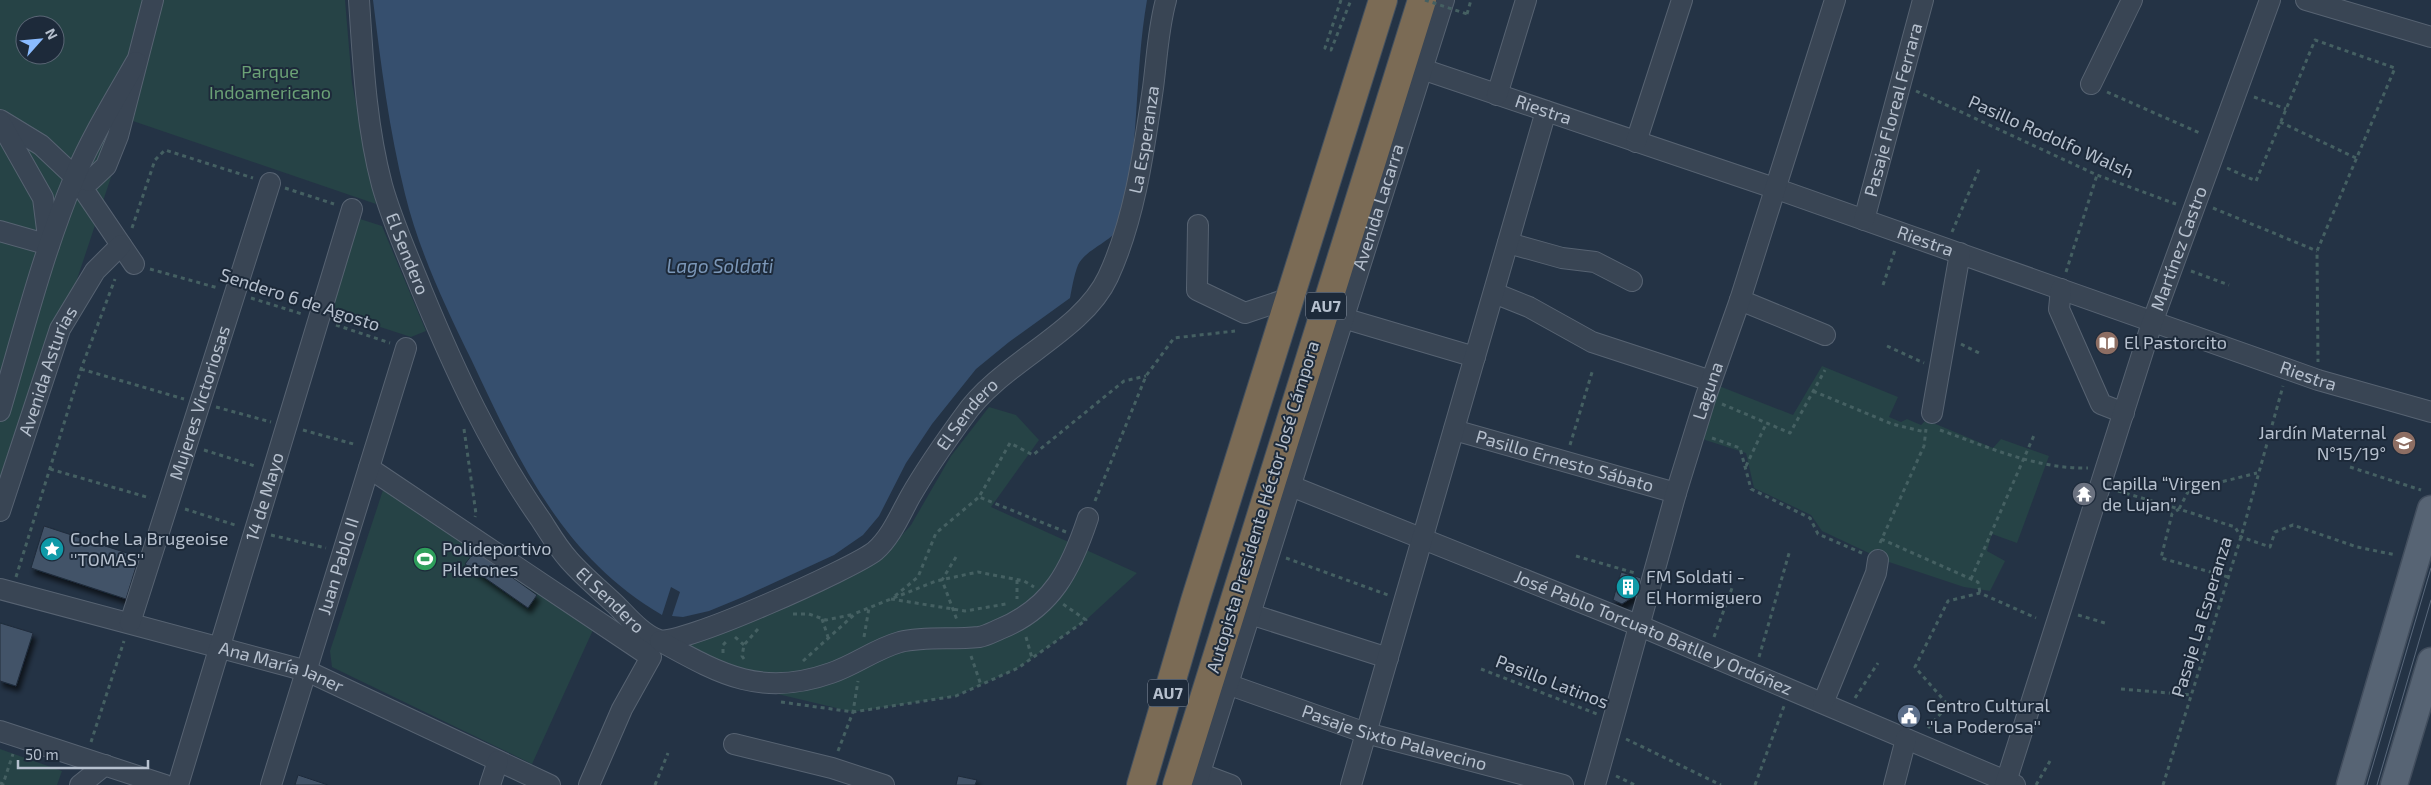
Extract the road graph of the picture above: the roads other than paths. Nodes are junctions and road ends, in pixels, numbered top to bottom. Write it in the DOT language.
graph roads {
  1 [pos="153,0"];
  2 [pos="358,0"];
  3 [pos="1166,0"];
  4 [pos="1383,0"];
  5 [pos="1423,0"];
  6 [pos="1444,0"];
  7 [pos="1526,0"];
  8 [pos="1682,0"];
  9 [pos="1834,0"];
  10 [pos="1922,0"];
  11 [pos="2132,0"];
  12 [pos="2270,0"];
  13 [pos="2306,0"];
  14 [pos="2431,37"];
  15 [pos="1422,70"];
  16 [pos="2091,84"];
  17 [pos="1497,94"];
  18 [pos="1546,111"];
  19 [pos="0,121"];
  20 [pos="1636,142"];
  21 [pos="75,177"];
  22 [pos="270,183"];
  23 [pos="1774,188"];
  24 [pos="352,209"];
  25 [pos="1864,220"];
  26 [pos="1198,225"];
  27 [pos="0,231"];
  28 [pos="1508,243"];
  29 [pos="49,245"];
  30 [pos="1952,251"];
  31 [pos="1108,276"];
  32 [pos="1632,281"];
  33 [pos="2060,289"];
  34 [pos="1494,293"];
  35 [pos="1290,298"];
  36 [pos="1740,300"];
  37 [pos="1343,318"];
  38 [pos="2152,323"];
  39 [pos="1825,334"];
  40 [pos="406,348"];
  41 [pos="1475,357"];
  42 [pos="1709,389"];
  43 [pos="0,411"];
  44 [pos="2431,412"];
  45 [pos="2124,413"];
  46 [pos="1930,419"];
  47 [pos="1454,430"];
  48 [pos="372,459"];
  49 [pos="1291,486"];
  50 [pos="1676,493"];
  51 [pos="2426,500"];
  52 [pos="0,511"];
  53 [pos="1088,518"];
  54 [pos="1423,538"];
  55 [pos="1878,560"];
  56 [pos="6,590"];
  57 [pos="1240,613"];
  58 [pos="130,623"];
  59 [pos="1640,626"];
  60 [pos="220,648"];
  61 [pos="655,649"];
  62 [pos="1388,658"];
  63 [pos="2431,661"];
  64 [pos="307,671"];
  65 [pos="1227,684"];
  66 [pos="1823,704"];
  67 [pos="1366,733"];
  68 [pos="9,734"];
  69 [pos="1906,739"];
  70 [pos="734,744"];
  71 [pos="498,761"];
  72 [pos="105,765"];
  73 [pos="829,777"];
  74 [pos="1191,781"];
  75 [pos="2009,784"];
  76 [pos="80,785"];
  77 [pos="165,785"];
  78 [pos="178,785"];
  79 [pos="272,785"];
  80 [pos="490,785"];
  81 [pos="550,785"];
  82 [pos="589,785"];
  83 [pos="884,785"];
  84 [pos="1141,785"];
  85 [pos="1231,785"];
  86 [pos="1351,785"];
  87 [pos="1563,785"];
  88 [pos="1595,785"];
  89 [pos="1894,785"];
  90 [pos="2350,785"];
  91 [pos="2394,785"];
  1 -- 21 [label="street, Avenida Asturias"];
  2 -- 61 [label="street, El Sendero"];
  3 -- 31 [label="street, La Esperanza"];
  4 -- 35 [label="highway, Autopista Presidente Héctor José Cámpora / AU7"];
  5 -- 57 [label="highway, Autopista Presidente Héctor José Cámpora / AU7"];
  6 -- 15 [label="street, Avenida Lacarra"];
  7 -- 17 [label="street"];
  8 -- 20 [label="street"];
  9 -- 23 [label="street, Laguna"];
  10 -- 25 [label="street, Pasaje Floreal Ferrara"];
  11 -- 16 [label="street"];
  12 -- 38 [label="street, Martínez Castro"];
  13 -- 14 [label="street"];
  15 -- 17 [label="street, Riestra"];
  15 -- 37 [label="street, Avenida Lacarra"];
  17 -- 18 [label="street, Riestra"];
  18 -- 20 [label="street, Riestra"];
  18 -- 28 [label="street"];
  19 -- 21 [label="street"];
  19 -- 29 [label="street"];
  20 -- 23 [label="street, Riestra"];
  21 -- 29 [label="street, Avenida Asturias"];
  21 -- 52 [label="street, Avenida Asturias"];
  22 -- 58 [label="street, Mujeres Victoriosas"];
  23 -- 25 [label="street, Riestra"];
  23 -- 36 [label="street, Laguna"];
  24 -- 60 [label="street, 14 de Mayo"];
  25 -- 30 [label="street, Riestra"];
  26 -- 35 [label="street"];
  27 -- 29 [label="street"];
  28 -- 32 [label="street"];
  28 -- 34 [label="street"];
  29 -- 43 [label="street, Avenida Asturias"];
  30 -- 33 [label="street, Riestra"];
  30 -- 46 [label="street"];
  31 -- 61 [label="street, El Sendero"];
  33 -- 38 [label="street, Riestra"];
  33 -- 45 [label="street"];
  34 -- 41 [label="street"];
  34 -- 42 [label="street"];
  35 -- 84 [label="highway, Autopista Presidente Héctor José Cámpora / AU7"];
  36 -- 39 [label="street"];
  36 -- 42 [label="street, Laguna"];
  37 -- 41 [label="street"];
  37 -- 49 [label="street, Avenida Lacarra"];
  38 -- 44 [label="street, Riestra"];
  38 -- 45 [label="street, Martínez Castro"];
  40 -- 48 [label="street, Juan Pablo II"];
  41 -- 47 [label="street"];
  42 -- 50 [label="street, Laguna"];
  45 -- 75 [label="street, Martínez Castro"];
  47 -- 50 [label="street, Pasillo Ernesto Sábato"];
  47 -- 54 [label="street"];
  48 -- 61 [label="street"];
  48 -- 64 [label="street, Juan Pablo II"];
  49 -- 54 [label="street, José Pablo Torcuato Batlle y Ordóñez"];
  49 -- 57 [label="street, Avenida Lacarra"];
  50 -- 59 [label="street, Laguna"];
  51 -- 90 [label="main road"];
  53 -- 61 [label="street"];
  54 -- 59 [label="street, José Pablo Torcuato Batlle y Ordóñez"];
  54 -- 62 [label="street"];
  55 -- 66 [label="street"];
  56 -- 58 [label="street, Ana María Janer"];
  57 -- 62 [label="street"];
  57 -- 65 [label="street, Avenida Lacarra"];
  57 -- 74 [label="highway, Autopista Presidente Héctor José Cámpora / AU7"];
  58 -- 60 [label="street, Ana María Janer"];
  59 -- 66 [label="street, José Pablo Torcuato Batlle y Ordóñez"];
  59 -- 88 [label="street, Laguna"];
  60 -- 64 [label="street, Ana María Janer"];
  60 -- 78 [label="street, 14 de Mayo"];
  61 -- 82 [label="street"];
  62 -- 67 [label="street"];
  63 -- 91 [label="main road"];
  64 -- 71 [label="street, Ana María Janer"];
  64 -- 79 [label="street, Juan Pablo II"];
  65 -- 67 [label="street, Pasaje Sixto Palavecino"];
  65 -- 74 [label="street, Avenida Lacarra"];
  66 -- 69 [label="street, José Pablo Torcuato Batlle y Ordóñez"];
  67 -- 86 [label="street"];
  67 -- 87 [label="street, Pasaje Sixto Palavecino"];
  68 -- 72 [label="street"];
  69 -- 75 [label="street, José Pablo Torcuato Batlle y Ordóñez"];
  69 -- 89 [label="street"];
  70 -- 73 [label="street"];
  71 -- 80 [label="street"];
  71 -- 81 [label="street, Ana María Janer"];
  72 -- 76 [label="street"];
  72 -- 77 [label="street"];
  73 -- 83 [label="street"];
  74 -- 85 [label="street"];
}
